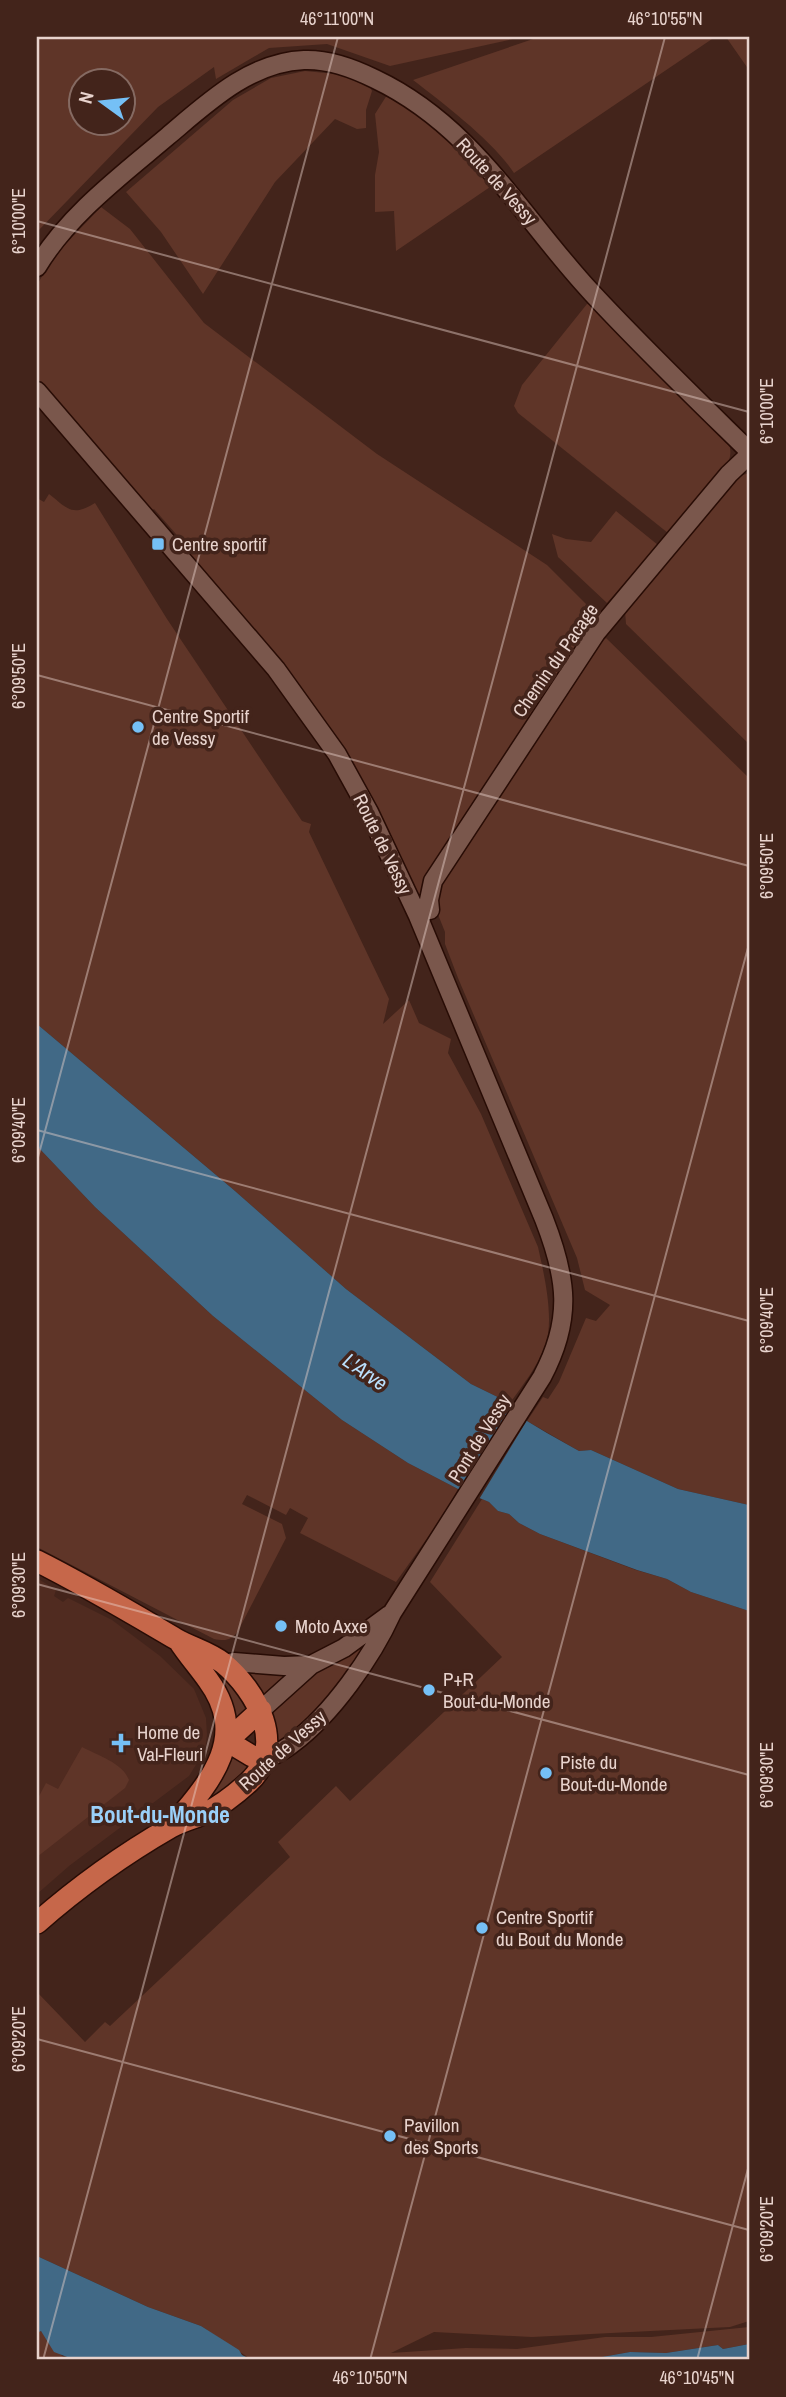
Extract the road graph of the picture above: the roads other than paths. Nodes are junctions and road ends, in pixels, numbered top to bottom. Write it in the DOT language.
graph roads {
  1 [pos="37,267"];
  2 [pos="37,391"];
  3 [pos="749,453"];
  4 [pos="430,910"];
  5 [pos="542,1377"];
  6 [pos="452,1521"];
  7 [pos="37,1561"];
  8 [pos="392,1613"];
  9 [pos="179,1641"];
  10 [pos="224,1664"];
  11 [pos="311,1665"];
  12 [pos="261,1710"];
  13 [pos="227,1741"];
  14 [pos="265,1760"];
  15 [pos="173,1826"];
  16 [pos="37,1923"];
  1 -- 3 [label="street, Route de Vessy"];
  2 -- 5 [label="street, Route de Vessy"];
  3 -- 4 [label="street, Chemin du Pacage"];
  5 -- 6 [label="street, Pont de Vessy"];
  6 -- 8 [label="street, Route de Vessy"];
  7 -- 9 [label="main road"];
  8 -- 11 [label="street, Route de Vessy"];
  8 -- 14 [label="street, Route de Vessy"];
  9 -- 10 [label="main road"];
  9 -- 13 [label="main road"];
  10 -- 11 [label="street, Route de Vessy"];
  10 -- 12 [label="main road"];
  11 -- 12 [label="street, Route de Vessy"];
  12 -- 13 [label="main road"];
  12 -- 14 [label="main road"];
  13 -- 14 [label="main road"];
  13 -- 15 [label="main road, Route de Vessy"];
  14 -- 15 [label="main road, Route de Vessy"];
  15 -- 16 [label="main road, Route de Vessy"];
}
